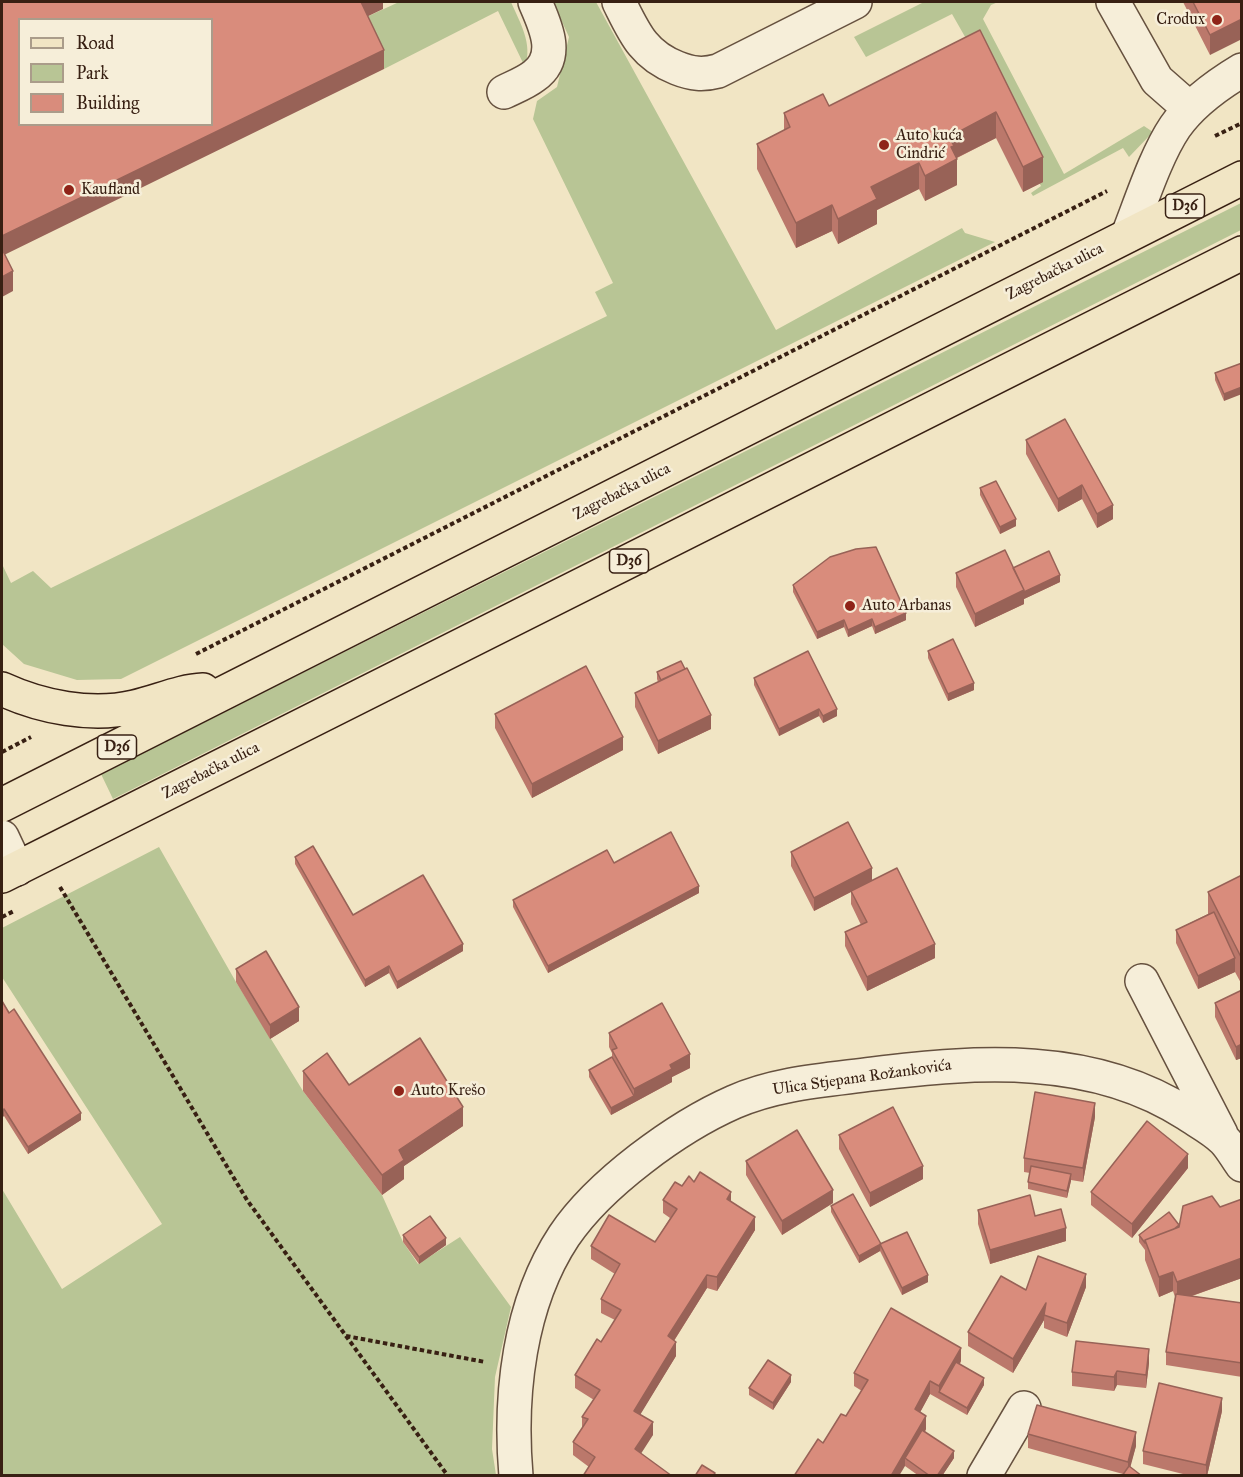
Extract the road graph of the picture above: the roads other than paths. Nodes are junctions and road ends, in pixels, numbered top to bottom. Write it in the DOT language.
graph roads {
  1 [pos="535,2"];
  2 [pos="620,2"];
  3 [pos="855,2"];
  4 [pos="1113,2"];
  5 [pos="1242,70"];
  6 [pos="504,93"];
  7 [pos="1190,109"];
  8 [pos="1242,178"];
  9 [pos="1128,234"];
  10 [pos="1241,254"];
  11 [pos="2,690"];
  12 [pos="231,690"];
  13 [pos="2,805"];
  14 [pos="2,837"];
  15 [pos="9,872"];
  16 [pos="1142,981"];
  17 [pos="1233,1153"];
  18 [pos="1024,1408"];
  19 [pos="516,1476"];
  20 [pos="984,1476"];
  1 -- 6 [label="street"];
  2 -- 3 [label="street"];
  4 -- 7 [label="street"];
  5 -- 7 [label="street"];
  7 -- 9 [label="street"];
  8 -- 9 [label="main road, Zagrebačka ulica / D36"];
  9 -- 12 [label="main road, Zagrebačka ulica / D36"];
  10 -- 15 [label="main road, Zagrebačka ulica / D36"];
  11 -- 12 [label="main road"];
  12 -- 13 [label="main road, Zagrebačka ulica / D36"];
  14 -- 15 [label="street, Zagrebačka ulica"];
  16 -- 17 [label="street, Ulica Stjepana Rožankovića"];
  17 -- 19 [label="street, Ulica Stjepana Rožankovića"];
  18 -- 20 [label="street"];
}
